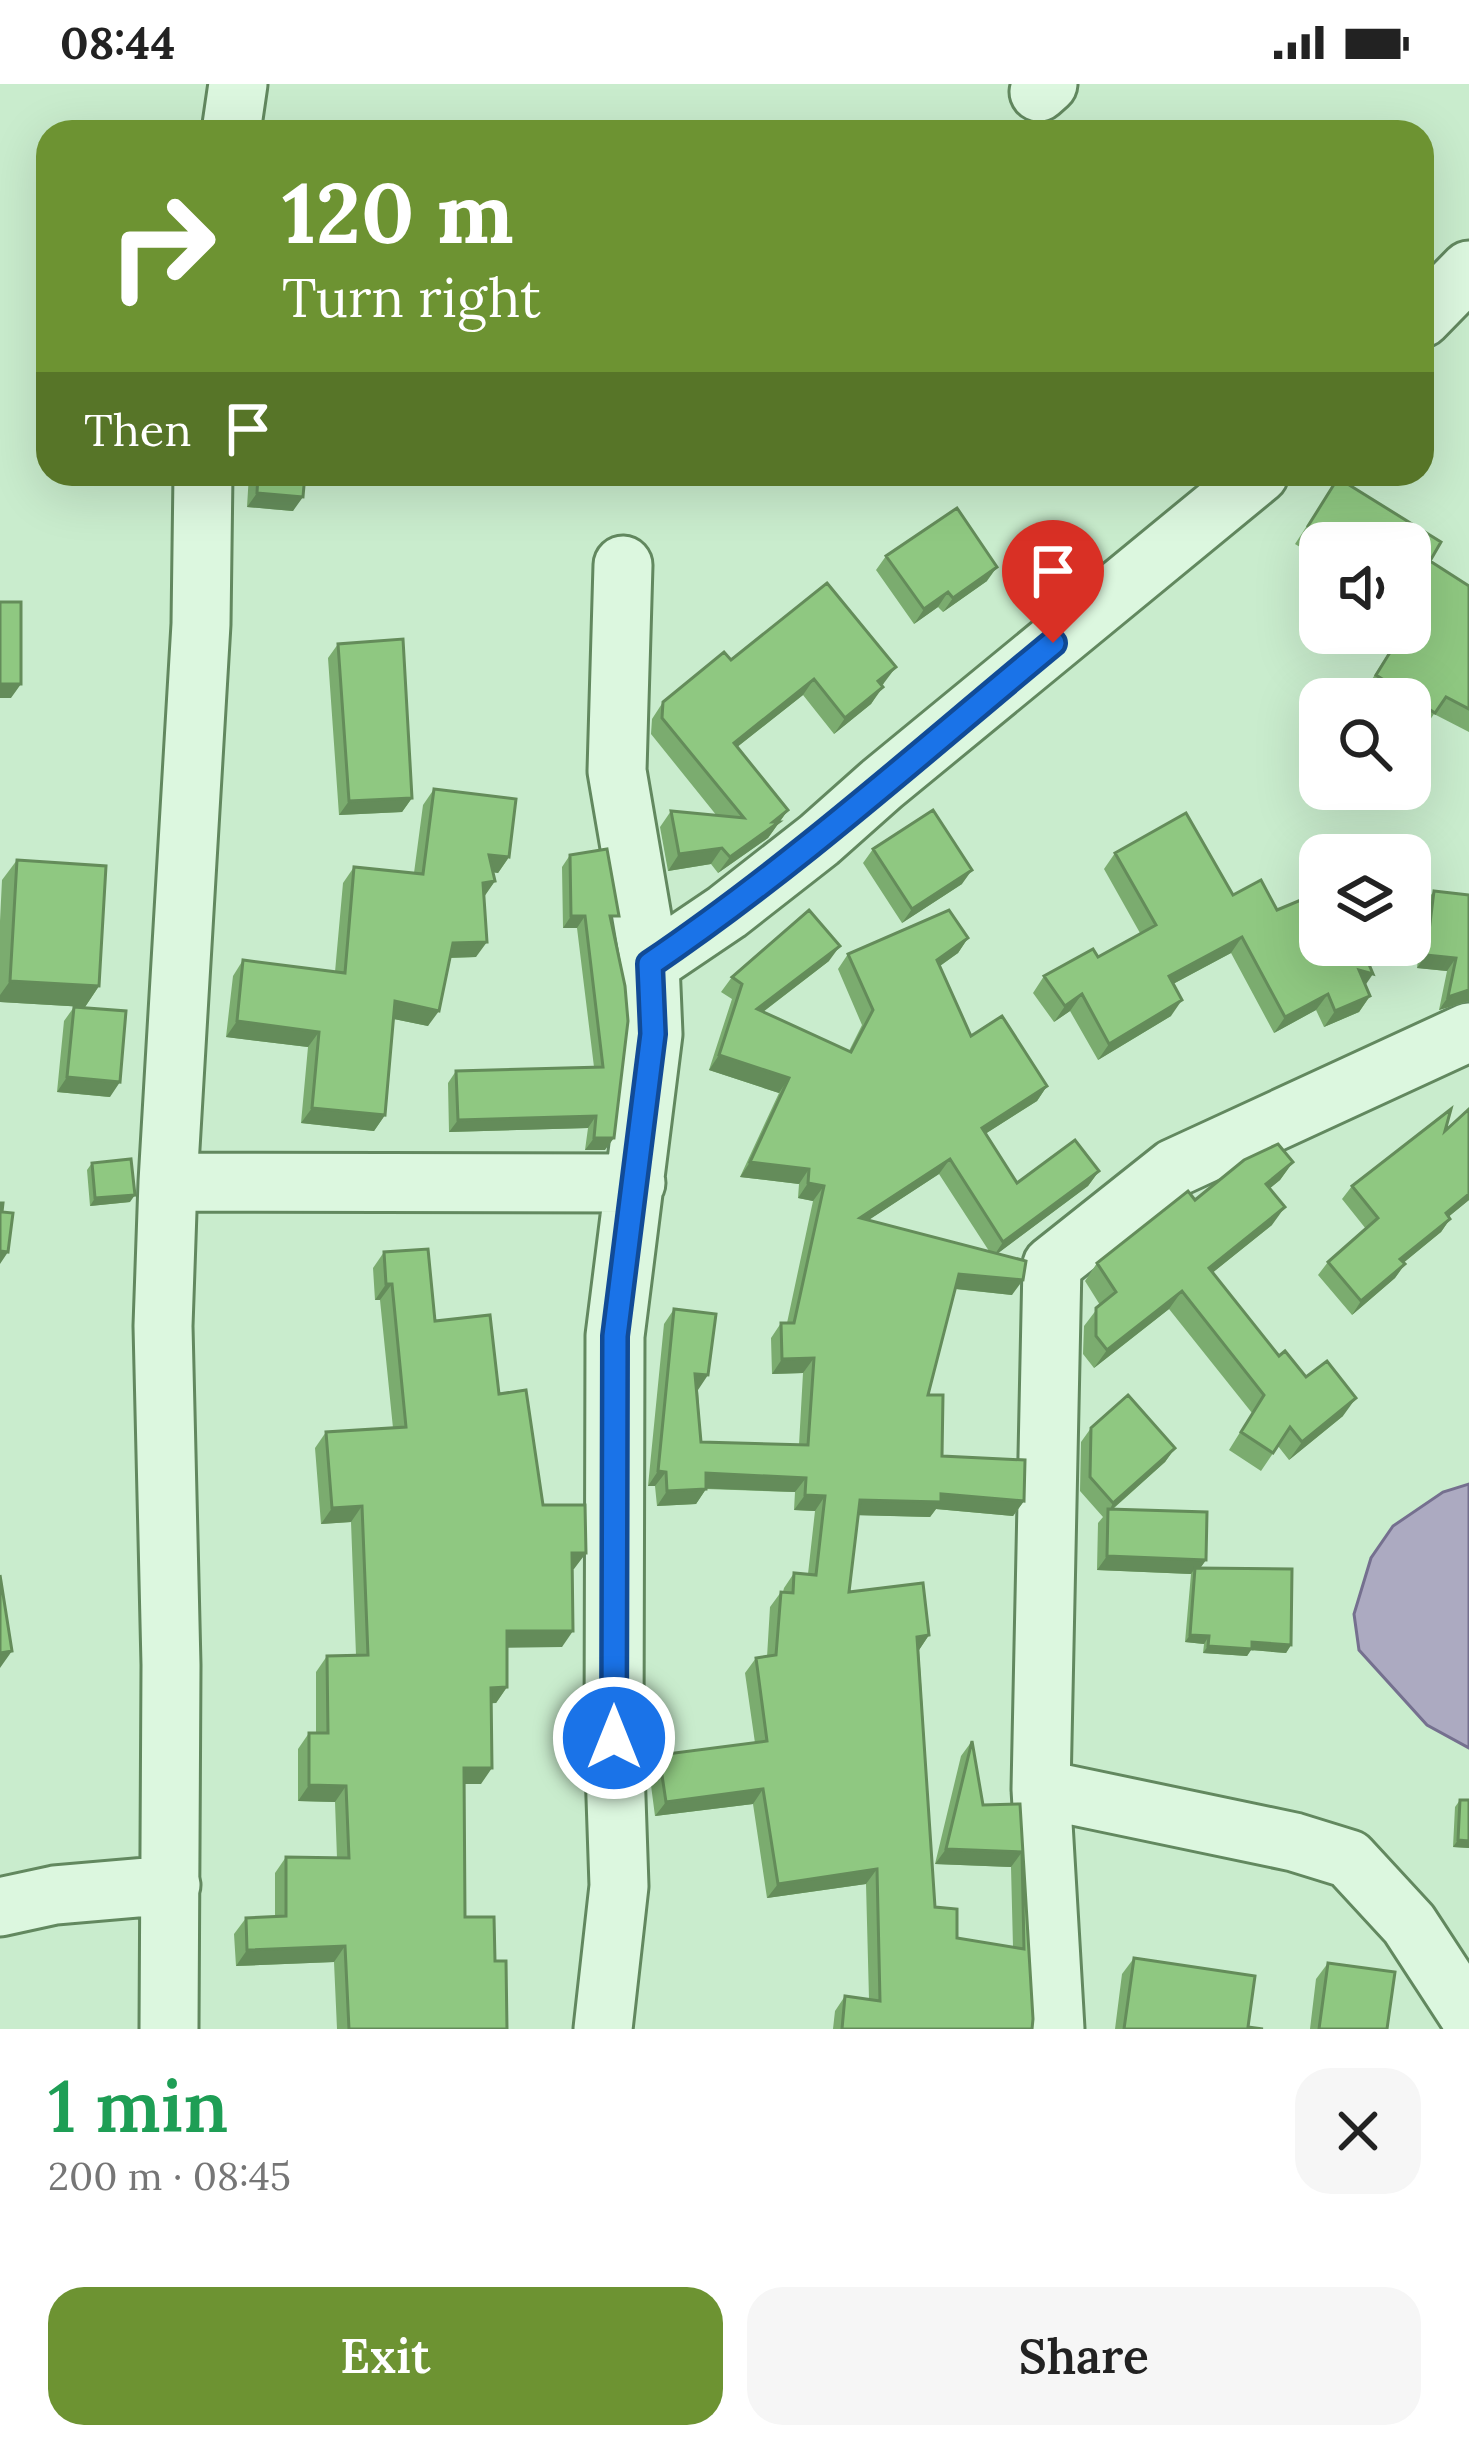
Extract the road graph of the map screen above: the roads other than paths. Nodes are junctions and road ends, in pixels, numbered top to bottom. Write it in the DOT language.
graph roads {
  1 [pos="238,84"];
  2 [pos="233,120"];
  3 [pos="1469,270"];
  4 [pos="1434,306"];
  5 [pos="203,486"];
  6 [pos="1244,486"];
  7 [pos="623,565"];
  8 [pos="650,964"];
  9 [pos="1469,1032"];
  10 [pos="168,1182"];
  11 [pos="636,1183"];
  12 [pos="1041,1789"];
  13 [pos="171,1885"];
  14 [pos="0,1907"];
  15 [pos="1469,2016"];
  16 [pos="169,2029"];
  17 [pos="603,2029"];
  18 [pos="1055,2029"];
  1 -- 2 [label="street"];
  3 -- 4 [label="street"];
  5 -- 10 [label="street"];
  6 -- 8 [label="street"];
  7 -- 8 [label="street"];
  8 -- 11 [label="street"];
  9 -- 12 [label="street"];
  10 -- 11 [label="street"];
  10 -- 13 [label="street"];
  11 -- 17 [label="street"];
  12 -- 15 [label="street"];
  12 -- 18 [label="street"];
  13 -- 14 [label="street"];
  13 -- 16 [label="street"];
}
